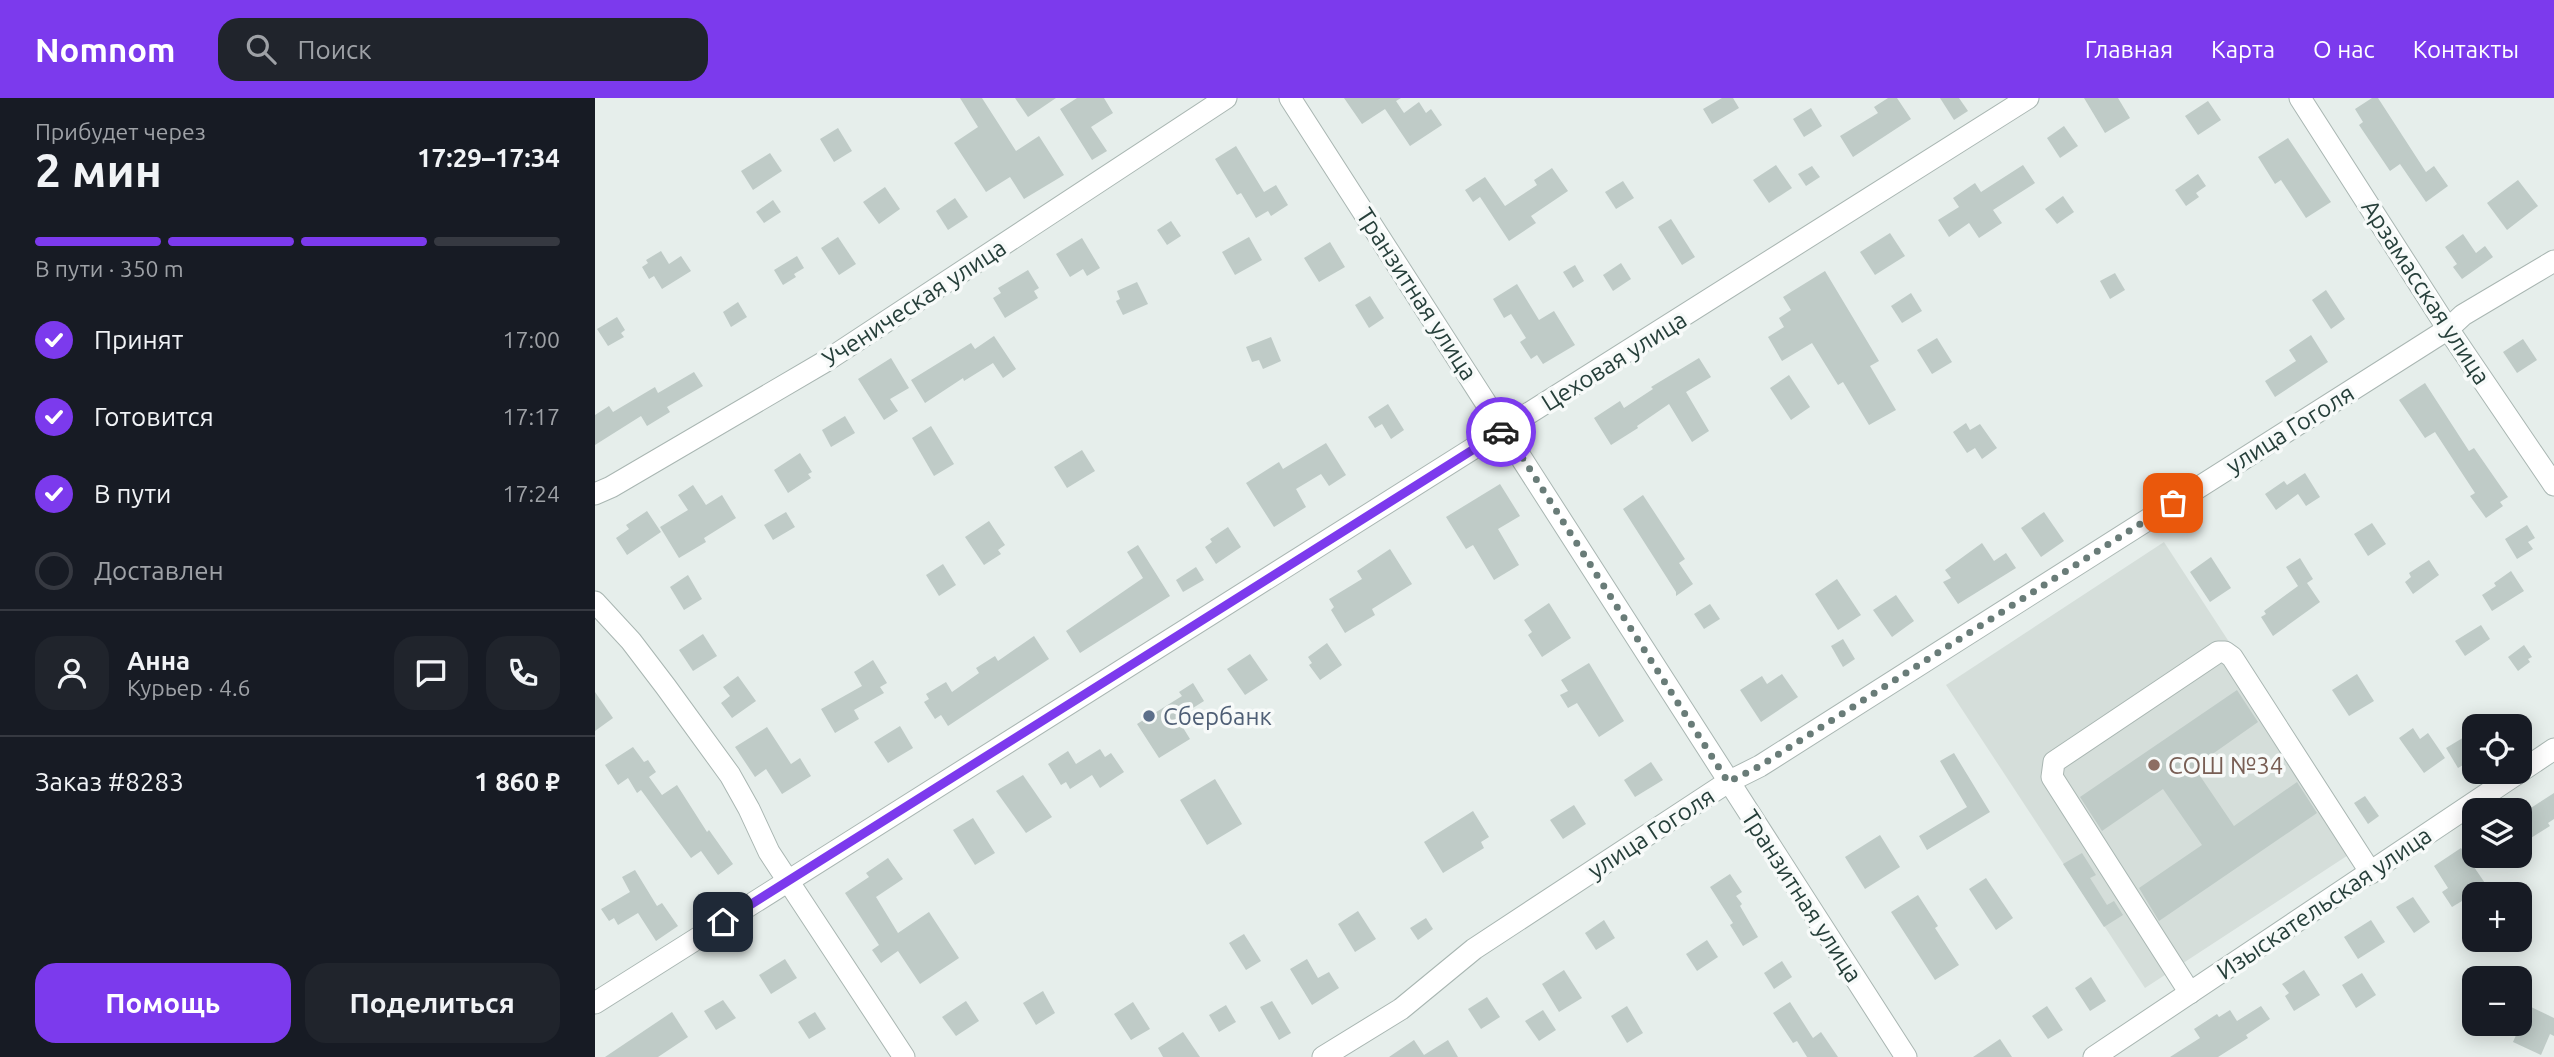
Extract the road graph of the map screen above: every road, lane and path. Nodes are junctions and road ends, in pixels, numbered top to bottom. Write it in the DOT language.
graph roads {
  1 [pos="1226,98"];
  2 [pos="1290,98"];
  3 [pos="2028,98"];
  4 [pos="2300,98"];
  5 [pos="2554,261"];
  6 [pos="2448,328"];
  7 [pos="1505,430"];
  8 [pos="2554,485"];
  9 [pos="595,494"];
  10 [pos="595,602"];
  11 [pos="2554,749"];
  12 [pos="1728,782"];
  13 [pos="2371,873"];
  14 [pos="787,881"];
  15 [pos="2190,993"];
  16 [pos="595,1003"];
  17 [pos="904,1057"];
  18 [pos="1323,1057"];
  19 [pos="1906,1057"];
  20 [pos="2094,1057"];
  1 -- 9 [label="street, Ученическая улица"];
  2 -- 7 [label="street, Транзитная улица"];
  3 -- 7 [label="street, Цеховая улица"];
  4 -- 6 [label="street, Арзамасская улица"];
  5 -- 6 [label="street, улица Гоголя"];
  6 -- 8 [label="street, Арзамасская улица"];
  6 -- 12 [label="street, улица Гоголя"];
  7 -- 12 [label="street, Транзитная улица"];
  7 -- 14 [label="street, Цеховая улица"];
  10 -- 14 [label="street"];
  11 -- 13 [label="street, Изыскательская улица"];
  12 -- 18 [label="street, улица Гоголя"];
  12 -- 19 [label="street, Транзитная улица"];
  13 -- 15 [label="street, Изыскательская улица"];
  13 -- 15 [label="street"];
  14 -- 16 [label="street, Цеховая улица"];
  14 -- 17 [label="street"];
  15 -- 20 [label="street, Изыскательская улица"];
}
